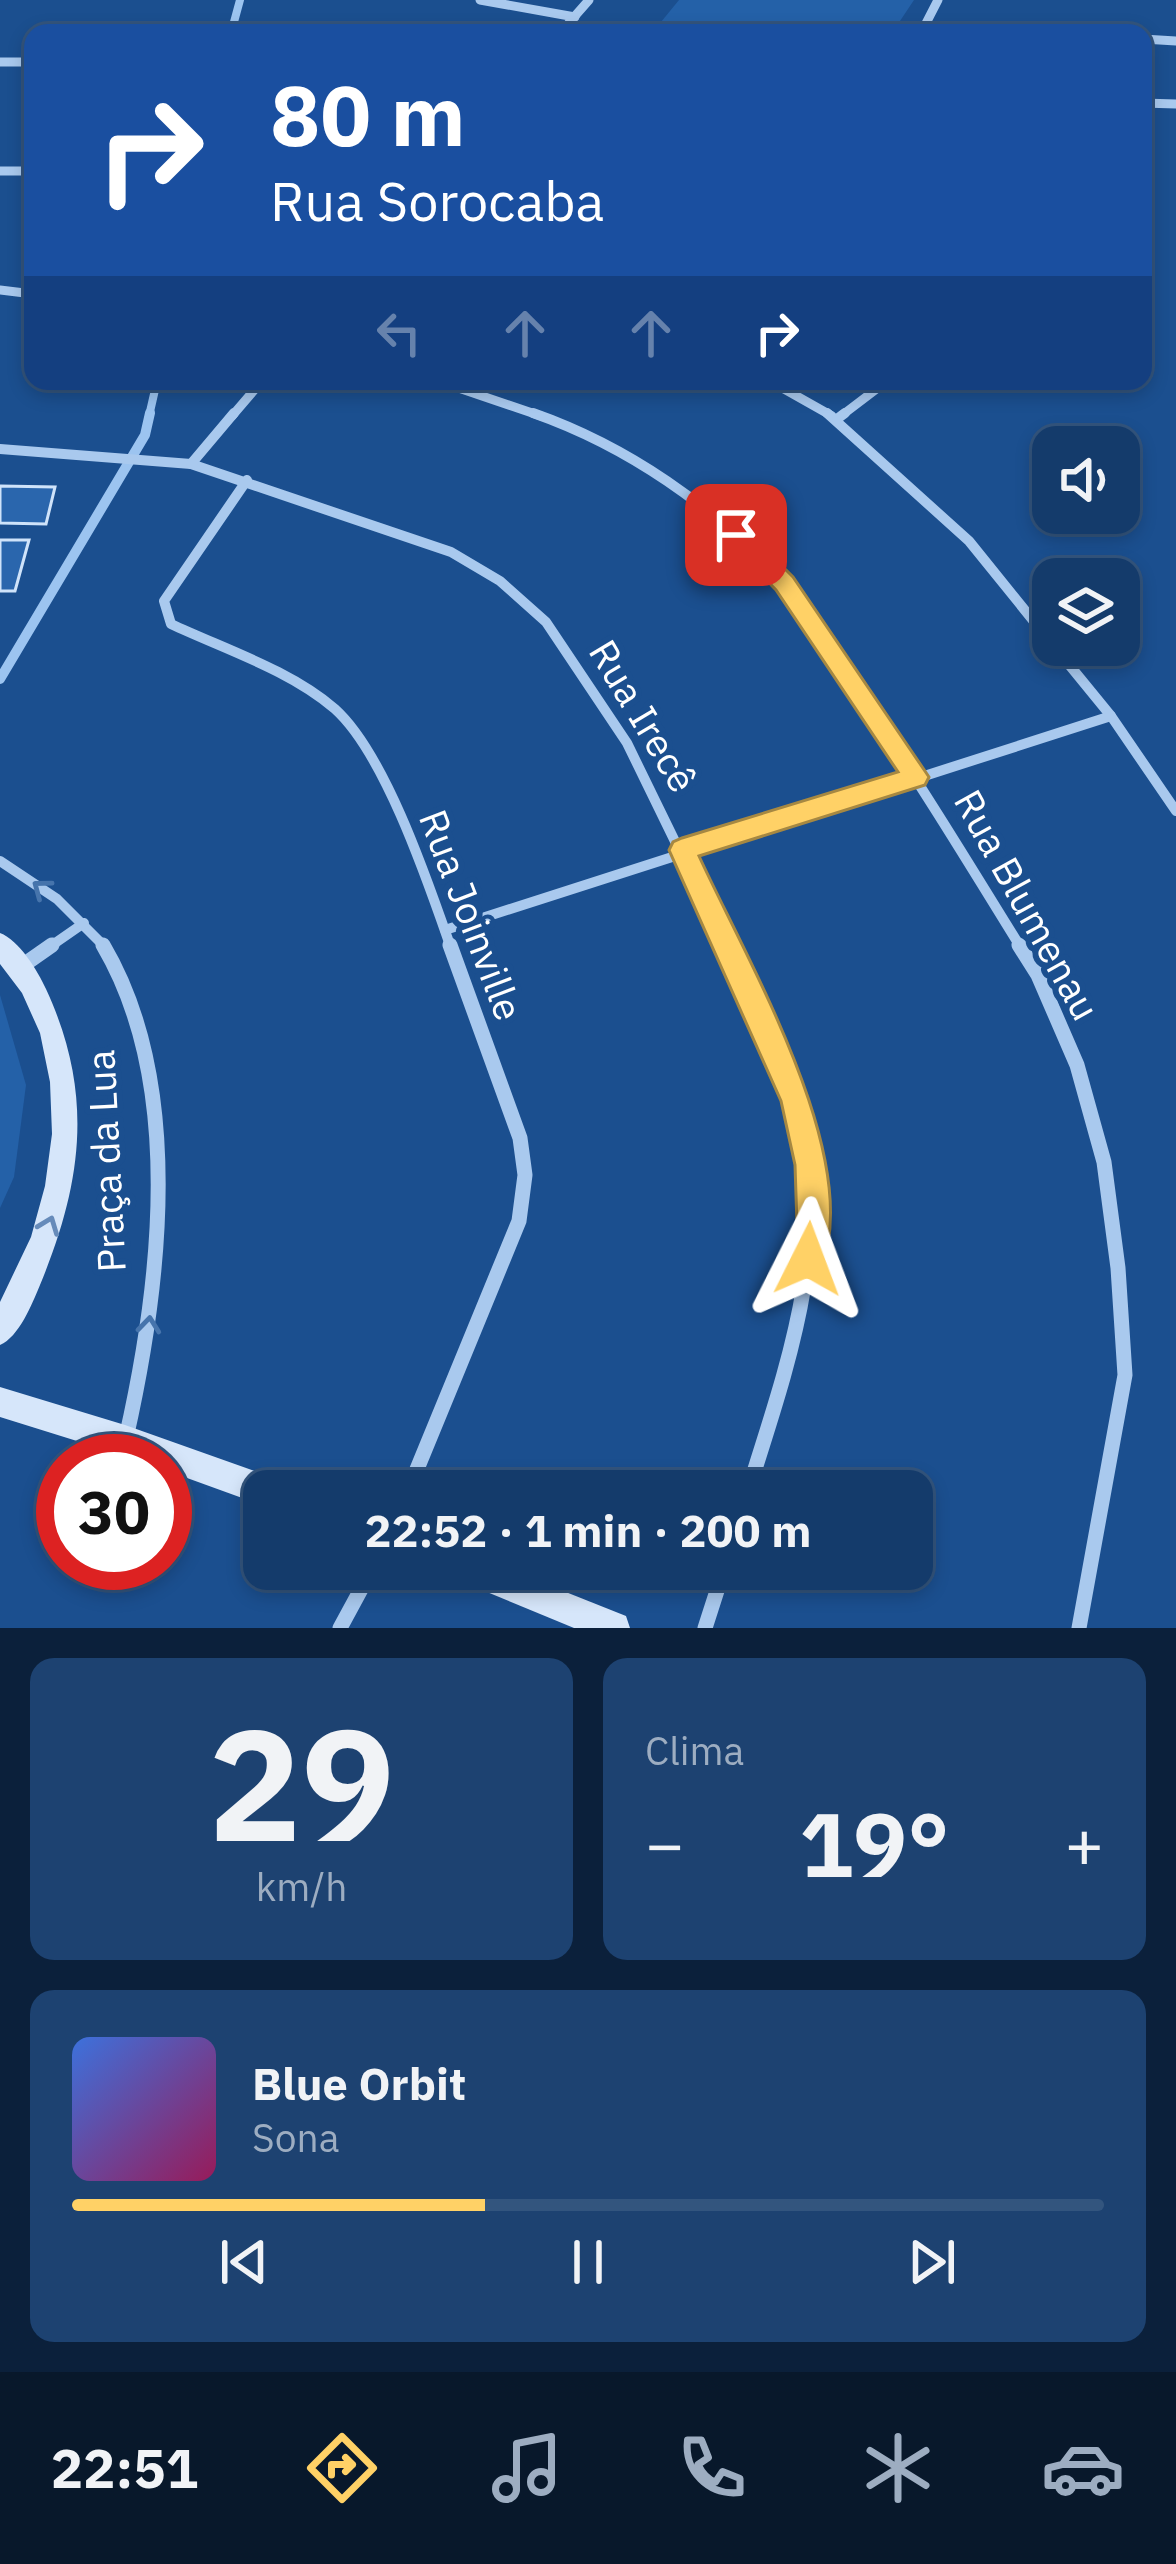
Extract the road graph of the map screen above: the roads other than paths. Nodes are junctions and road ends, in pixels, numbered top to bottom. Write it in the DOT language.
graph roads {
  1 [pos="480,0"];
  2 [pos="589,0"];
  3 [pos="574,16"];
  4 [pos="567,24"];
  5 [pos="254,390"];
  6 [pos="464,390"];
  7 [pos="786,390"];
  8 [pos="875,390"];
  9 [pos="837,419"];
  10 [pos="0,449"];
  11 [pos="191,464"];
  12 [pos="247,480"];
  13 [pos="1032,619"];
  14 [pos="1070,666"];
  15 [pos="1111,716"];
  16 [pos="916,777"];
  17 [pos="1176,811"];
  18 [pos="682,850"];
  19 [pos="0,861"];
  20 [pos="84,923"];
  21 [pos="446,930"];
  22 [pos="0,944"];
  23 [pos="22,966"];
  24 [pos="0,1330"];
  25 [pos="0,1402"];
  26 [pos="108,1434"];
  27 [pos="126,1434"];
  28 [pos="192,1464"];
  29 [pos="417,1470"];
  30 [pos="755,1470"];
  31 [pos="243,1483"];
  32 [pos="360,1590"];
  33 [pos="521,1590"];
  34 [pos="717,1590"];
  35 [pos="340,1628"];
  36 [pos="614,1628"];
  37 [pos="705,1628"];
  38 [pos="1079,1628"];
  1 -- 3 [label="street"];
  2 -- 3 [label="street"];
  3 -- 4 [label="street"];
  5 -- 11 [label="street"];
  6 -- 16 [label="street, Rua Blumenau"];
  7 -- 9 [label="street"];
  8 -- 9 [label="street"];
  9 -- 13 [label="street"];
  10 -- 11 [label="street, Rua Irecê"];
  11 -- 12 [label="street, Rua Irecê"];
  12 -- 18 [label="street, Rua Irecê"];
  12 -- 21 [label="street, Rua Joinville"];
  14 -- 15 [label="street"];
  15 -- 16 [label="street"];
  15 -- 17 [label="street"];
  16 -- 18 [label="street"];
  16 -- 38 [label="street, Rua Blumenau"];
  18 -- 21 [label="street"];
  18 -- 30 [label="street, Rua Irecê"];
  20 -- 19 [label="street, Praça da Lua, one-way"];
  20 -- 23 [label="street"];
  27 -- 20 [label="street, Praça da Lua, one-way"];
  21 -- 29 [label="street, Rua Joinville"];
  22 -- 23 [label="street, Praça da Lua"];
  24 -- 23 [label="street, Praça da Lua, one-way"];
  25 -- 26 [label="street"];
  28 -- 31 [label="street"];
  32 -- 35 [label="street"];
  33 -- 36 [label="street"];
  34 -- 37 [label="street"];
}
